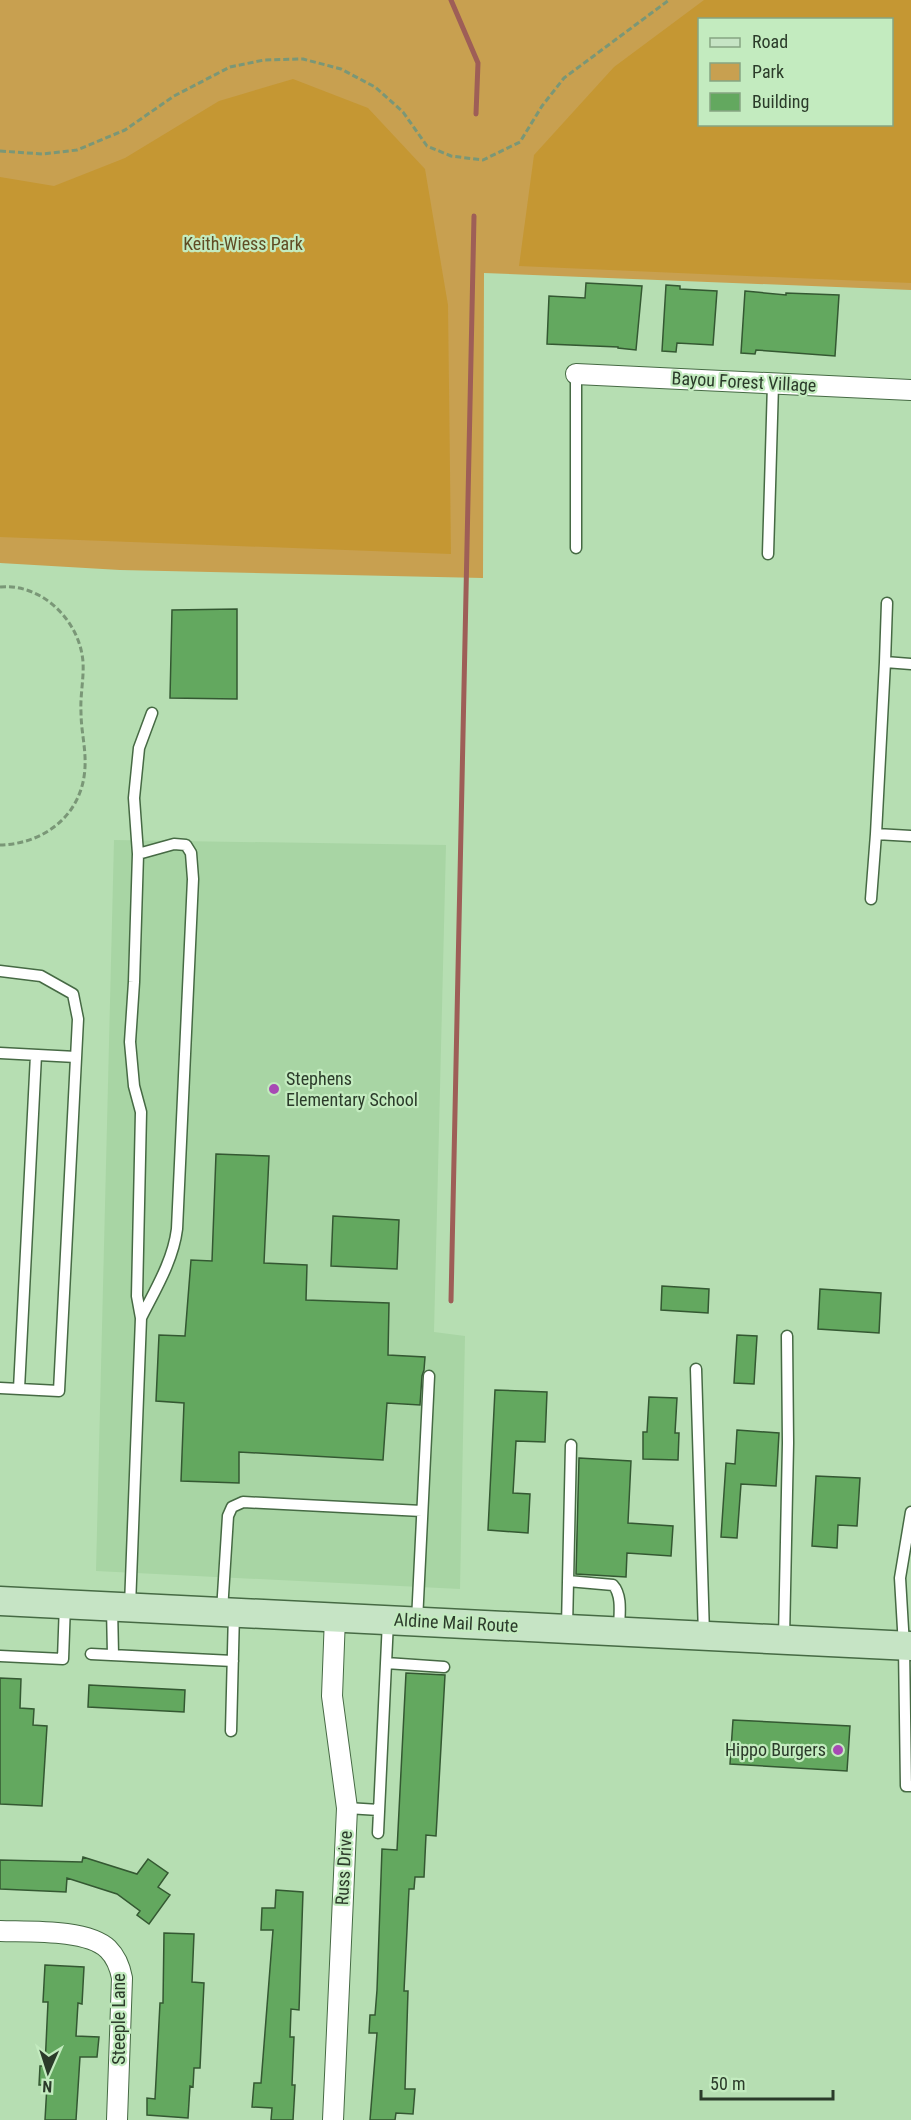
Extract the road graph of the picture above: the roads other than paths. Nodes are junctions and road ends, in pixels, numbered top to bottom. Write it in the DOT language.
graph roads {
  1 [pos="576,374"];
  2 [pos="773,384"];
  3 [pos="911,390"];
  4 [pos="576,548"];
  5 [pos="768,554"];
  6 [pos="887,603"];
  7 [pos="885,662"];
  8 [pos="911,664"];
  9 [pos="152,713"];
  10 [pos="876,834"];
  11 [pos="911,836"];
  12 [pos="138,854"];
  13 [pos="871,898"];
  14 [pos="0,971"];
  15 [pos="0,1053"];
  16 [pos="36,1055"];
  17 [pos="76,1057"];
  18 [pos="141,1318"];
  19 [pos="787,1336"];
  20 [pos="696,1368"];
  21 [pos="429,1376"];
  22 [pos="0,1388"];
  23 [pos="19,1389"];
  24 [pos="571,1445"];
  25 [pos="422,1511"];
  26 [pos="911,1512"];
  27 [pos="568,1581"];
  28 [pos="0,1600"];
  29 [pos="65,1604"];
  30 [pos="121,1606"];
  31 [pos="228,1612"];
  32 [pos="335,1617"];
  33 [pos="388,1620"];
  34 [pos="417,1621"];
  35 [pos="567,1629"];
  36 [pos="619,1632"];
  37 [pos="704,1636"];
  38 [pos="784,1640"];
  39 [pos="908,1646"];
  40 [pos="90,1654"];
  41 [pos="113,1655"];
  42 [pos="0,1656"];
  43 [pos="233,1661"];
  44 [pos="386,1664"];
  45 [pos="444,1666"];
  46 [pos="908,1684"];
  47 [pos="231,1731"];
  48 [pos="911,1786"];
  49 [pos="347,1808"];
  50 [pos="379,1810"];
  51 [pos="378,1833"];
  52 [pos="6,1931"];
  53 [pos="117,2120"];
  54 [pos="333,2120"];
  1 -- 2 [label="street, Bayou Forest Village"];
  1 -- 4 [label="lane"];
  2 -- 3 [label="street, Bayou Forest Village"];
  2 -- 5 [label="lane"];
  6 -- 7 [label="lane"];
  7 -- 8 [label="lane"];
  7 -- 10 [label="lane"];
  9 -- 12 [label="lane"];
  10 -- 11 [label="lane"];
  10 -- 13 [label="lane"];
  12 -- 18 [label="lane"];
  12 -- 18 [label="lane"];
  14 -- 17 [label="lane"];
  15 -- 16 [label="lane"];
  16 -- 17 [label="lane"];
  16 -- 23 [label="lane"];
  17 -- 23 [label="lane"];
  18 -- 30 [label="lane"];
  19 -- 38 [label="lane"];
  20 -- 37 [label="lane"];
  21 -- 25 [label="lane"];
  22 -- 23 [label="lane"];
  24 -- 27 [label="lane"];
  25 -- 31 [label="lane"];
  25 -- 34 [label="lane"];
  26 -- 39 [label="lane"];
  27 -- 35 [label="lane"];
  27 -- 36 [label="lane"];
  28 -- 29 [label="main road, Aldine Mail Route"];
  29 -- 30 [label="main road, Aldine Mail Route"];
  29 -- 42 [label="lane"];
  30 -- 31 [label="main road, Aldine Mail Route"];
  30 -- 41 [label="lane"];
  31 -- 32 [label="main road, Aldine Mail Route"];
  31 -- 43 [label="lane"];
  32 -- 33 [label="main road, Aldine Mail Route"];
  32 -- 49 [label="street, Russ Drive"];
  33 -- 34 [label="main road, Aldine Mail Route"];
  33 -- 44 [label="lane"];
  34 -- 35 [label="main road, Aldine Mail Route"];
  35 -- 36 [label="main road, Aldine Mail Route"];
  36 -- 37 [label="main road, Aldine Mail Route"];
  37 -- 38 [label="main road, Aldine Mail Route"];
  38 -- 39 [label="main road, Aldine Mail Route"];
  39 -- 46 [label="lane"];
  40 -- 41 [label="lane"];
  41 -- 43 [label="lane"];
  43 -- 47 [label="lane"];
  44 -- 45 [label="lane"];
  44 -- 50 [label="lane"];
  46 -- 48 [label="lane"];
  49 -- 50 [label="lane"];
  49 -- 54 [label="street, Russ Drive"];
  50 -- 51 [label="lane"];
  52 -- 53 [label="street, Steeple Lane"];
}
